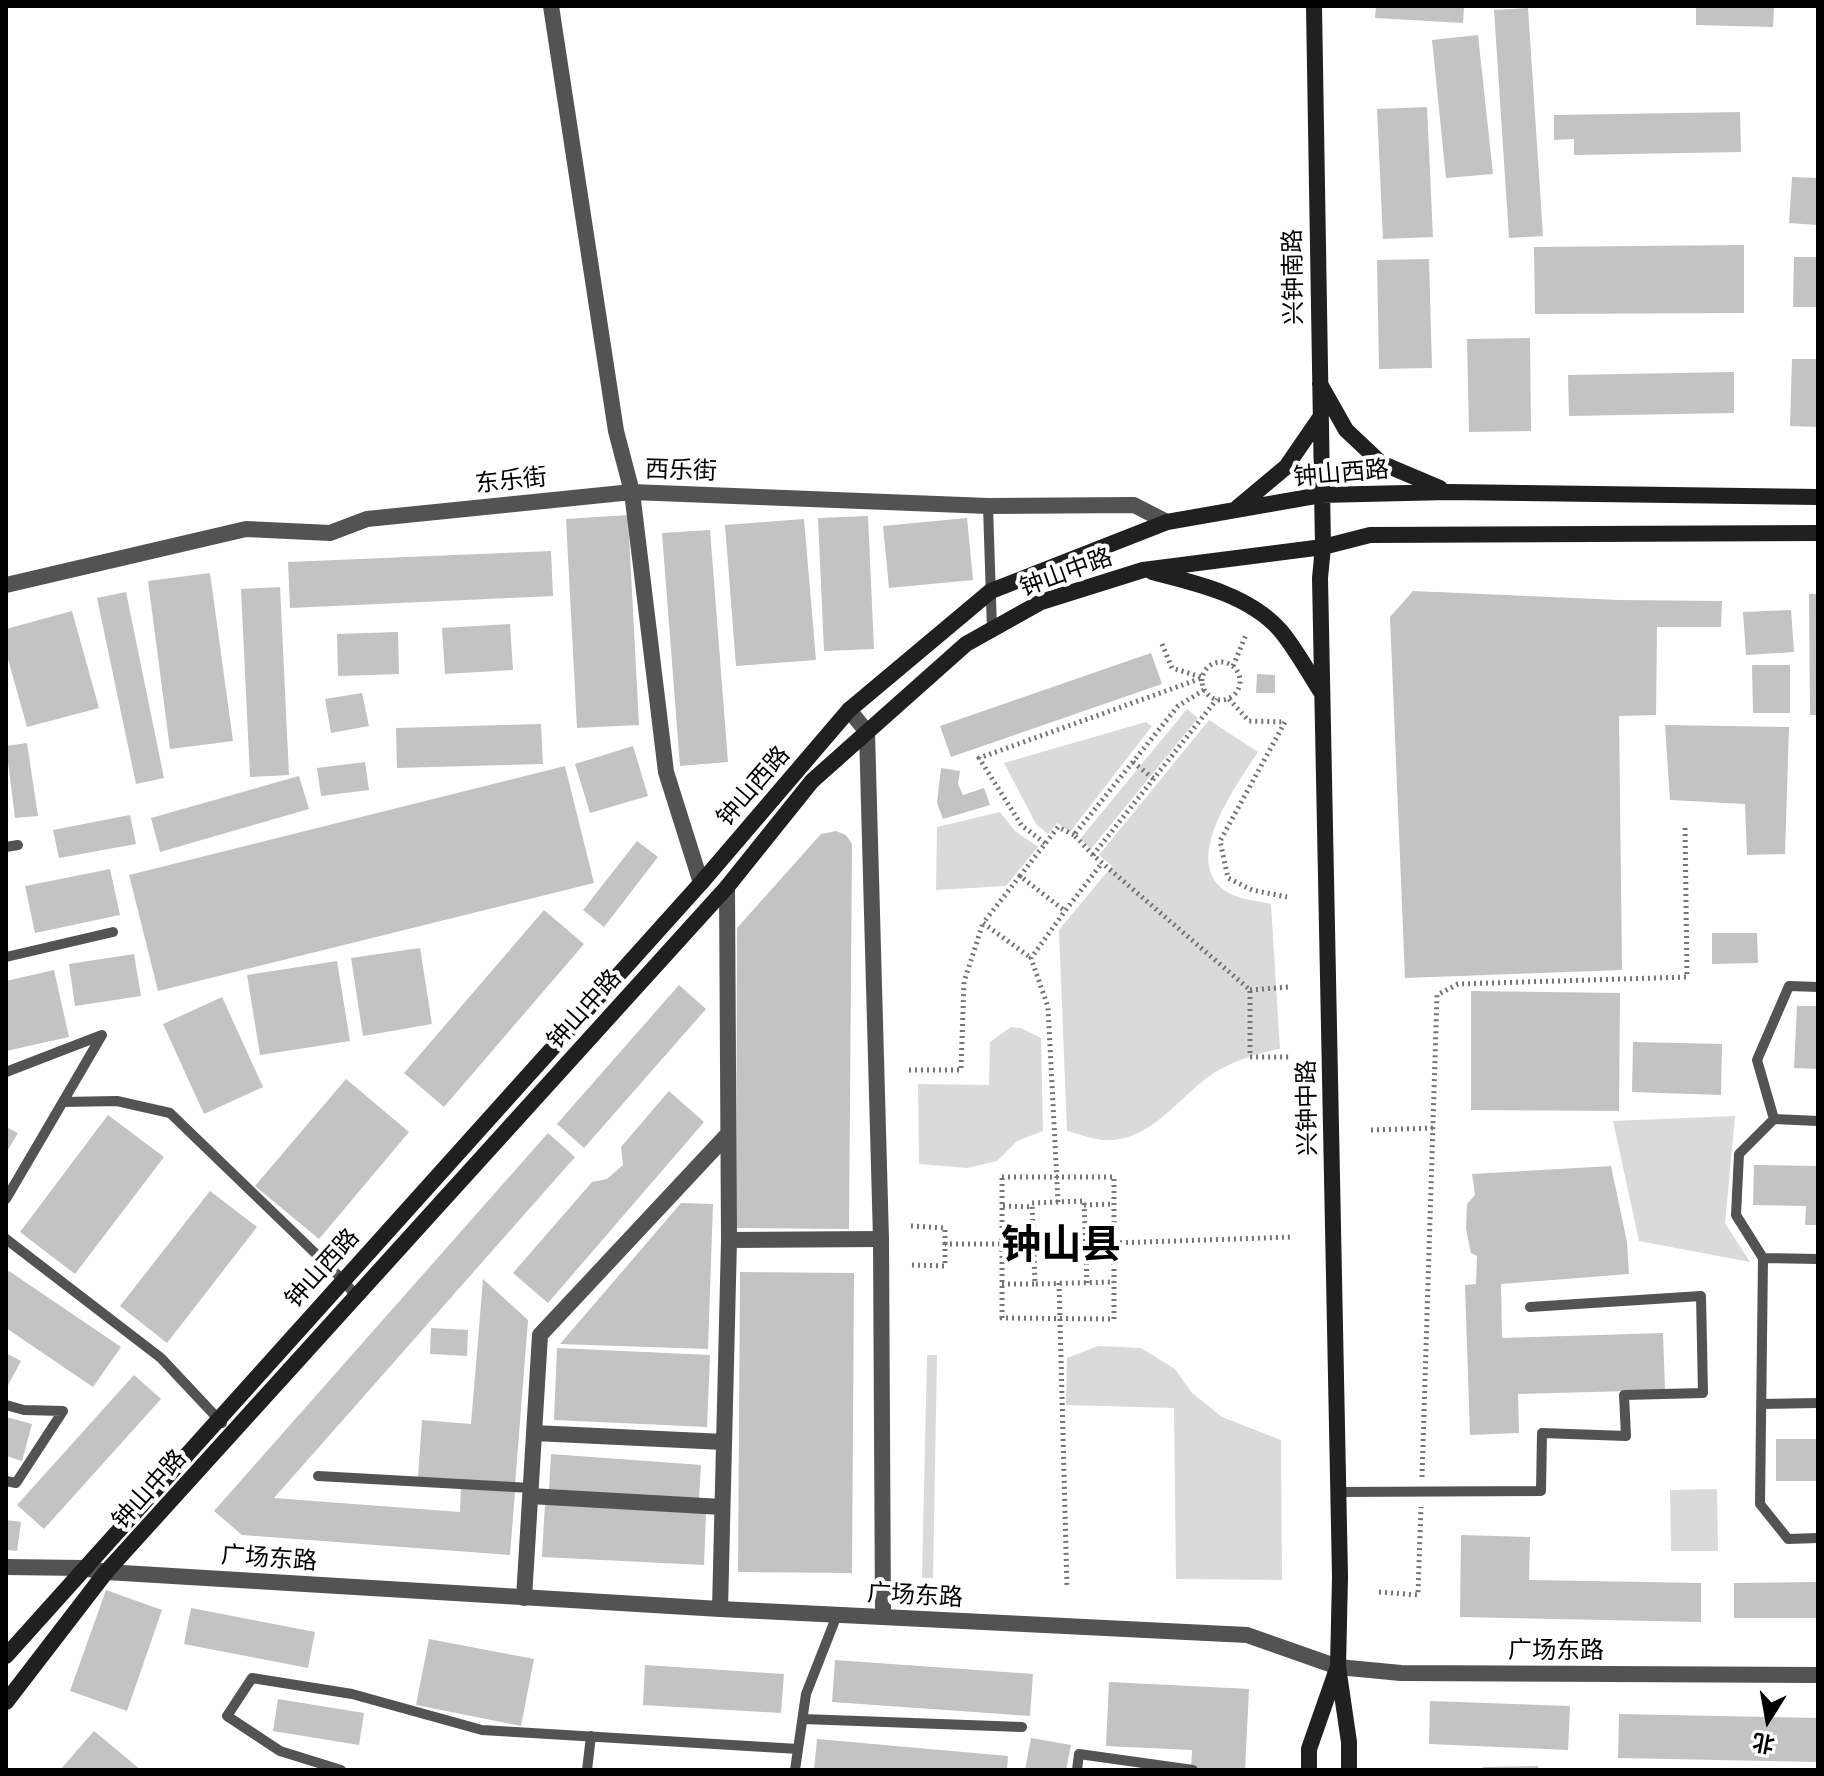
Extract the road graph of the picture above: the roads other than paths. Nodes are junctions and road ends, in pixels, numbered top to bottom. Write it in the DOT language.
graph roads {
  1 [pos="551,6"];
  2 [pos="1314,6"];
  3 [pos="1318,381"];
  4 [pos="1319,419"];
  5 [pos="632,492"];
  6 [pos="1449,492"];
  7 [pos="1321,495"];
  8 [pos="1818,497"];
  9 [pos="988,506"];
  10 [pos="1234,510"];
  11 [pos="1167,522"];
  12 [pos="1818,533"];
  13 [pos="1323,547"];
  14 [pos="1143,570"];
  15 [pos="6,585"];
  16 [pos="991,591"];
  17 [pos="992,629"];
  18 [pos="1322,694"];
  19 [pos="849,710"];
  20 [pos="867,732"];
  21 [pos="18,845"];
  22 [pos="6,847"];
  23 [pos="701,883"];
  24 [pos="727,887"];
  25 [pos="113,932"];
  26 [pos="6,957"];
  27 [pos="1818,987"];
  28 [pos="6,1072"];
  29 [pos="63,1102"];
  30 [pos="1774,1119"];
  31 [pos="1818,1121"];
  32 [pos="728,1134"];
  33 [pos="6,1199"];
  34 [pos="6,1239"];
  35 [pos="881,1239"];
  36 [pos="729,1240"];
  37 [pos="1763,1258"];
  38 [pos="1818,1259"];
  39 [pos="343,1280"];
  40 [pos="356,1296"];
  41 [pos="1530,1307"];
  42 [pos="1818,1403"];
  43 [pos="1761,1404"];
  44 [pos="6,1405"];
  45 [pos="217,1419"];
  46 [pos="232,1433"];
  47 [pos="534,1433"];
  48 [pos="724,1442"];
  49 [pos="318,1476"];
  50 [pos="6,1481"];
  51 [pos="530,1492"];
  52 [pos="1338,1492"];
  53 [pos="722,1507"];
  54 [pos="1818,1538"];
  55 [pos="6,1567"];
  56 [pos="83,1568"];
  57 [pos="106,1572"];
  58 [pos="524,1598"];
  59 [pos="720,1609"];
  60 [pos="837,1615"];
  61 [pos="883,1617"];
  62 [pos="6,1656"];
  63 [pos="1338,1667"];
  64 [pos="1818,1675"];
  65 [pos="6,1702"];
  66 [pos="803,1719"];
  67 [pos="1022,1727"];
  68 [pos="591,1736"];
  69 [pos="798,1749"];
  70 [pos="1166,1768"];
  71 [pos="341,1770"];
  72 [pos="587,1770"];
  73 [pos="795,1770"];
  74 [pos="1077,1770"];
  75 [pos="1193,1770"];
  76 [pos="1309,1770"];
  77 [pos="1349,1770"];
  1 -- 5 [label="street, 西乐街"];
  2 -- 3 [label="main road, 兴钟南路"];
  3 -- 4 [label="main road, 兴钟南路"];
  3 -- 6 [label="main road"];
  4 -- 7 [label="main road, 兴钟南路"];
  4 -- 10 [label="main road"];
  5 -- 9 [label="street, 西乐街"];
  5 -- 15 [label="street, 东乐街"];
  5 -- 23 [label="street"];
  6 -- 7 [label="main road, 钟山西路"];
  6 -- 8 [label="main road, 钟山西路"];
  7 -- 10 [label="main road, 钟山西路"];
  7 -- 13 [label="main road, 兴钟南路"];
  9 -- 11 [label="street, 西乐街"];
  9 -- 16 [label="lane"];
  10 -- 11 [label="main road, 钟山西路"];
  11 -- 16 [label="main road, 钟山西路"];
  12 -- 13 [label="main road"];
  13 -- 14 [label="main road, 钟山中路"];
  13 -- 18 [label="main road, 兴钟中路"];
  14 -- 17 [label="main road, 钟山中路"];
  14 -- 18 [label="main road"];
  16 -- 17 [label="lane"];
  16 -- 19 [label="main road, 钟山西路"];
  17 -- 20 [label="main road, 钟山中路"];
  18 -- 52 [label="main road, 兴钟中路"];
  19 -- 20 [label="street"];
  19 -- 23 [label="main road, 钟山西路"];
  20 -- 24 [label="main road, 钟山中路"];
  20 -- 35 [label="street"];
  21 -- 22 [label="lane"];
  23 -- 39 [label="main road, 钟山西路"];
  24 -- 32 [label="street"];
  24 -- 40 [label="main road, 钟山中路"];
  25 -- 26 [label="lane"];
  27 -- 30 [label="lane"];
  28 -- 29 [label="lane"];
  29 -- 33 [label="lane"];
  29 -- 39 [label="lane"];
  30 -- 31 [label="lane"];
  30 -- 37 [label="lane"];
  32 -- 36 [label="street"];
  32 -- 47 [label="street"];
  34 -- 45 [label="lane"];
  35 -- 36 [label="street"];
  35 -- 61 [label="street"];
  36 -- 48 [label="street"];
  37 -- 38 [label="lane"];
  37 -- 43 [label="lane"];
  39 -- 40 [label="lane"];
  39 -- 45 [label="main road, 钟山西路"];
  40 -- 46 [label="main road, 钟山中路"];
  41 -- 52 [label="lane"];
  42 -- 43 [label="lane"];
  43 -- 54 [label="lane"];
  44 -- 50 [label="lane"];
  45 -- 46 [label="lane"];
  45 -- 56 [label="main road, 钟山西路"];
  46 -- 57 [label="main road, 钟山中路"];
  47 -- 48 [label="street"];
  47 -- 51 [label="street"];
  48 -- 53 [label="street"];
  49 -- 51 [label="lane"];
  51 -- 53 [label="street"];
  51 -- 58 [label="street"];
  52 -- 63 [label="main road, 兴钟中路"];
  53 -- 59 [label="street"];
  55 -- 56 [label="street, 广场东路"];
  56 -- 57 [label="street, 广场东路"];
  56 -- 62 [label="main road, 钟山西路"];
  57 -- 58 [label="street, 广场东路"];
  57 -- 65 [label="main road, 钟山中路"];
  58 -- 59 [label="street, 广场东路"];
  59 -- 60 [label="street, 广场东路"];
  60 -- 61 [label="street, 广场东路"];
  60 -- 66 [label="lane"];
  61 -- 63 [label="street, 广场东路"];
  63 -- 64 [label="street, 广场东路"];
  63 -- 76 [label="main road, 兴钟中路"];
  63 -- 77 [label="main road, 兴钟中路"];
  66 -- 67 [label="lane"];
  66 -- 69 [label="lane"];
  68 -- 69 [label="lane"];
  68 -- 71 [label="lane"];
  68 -- 72 [label="lane"];
  69 -- 73 [label="lane"];
  70 -- 74 [label="lane"];
  70 -- 75 [label="lane"];
}
